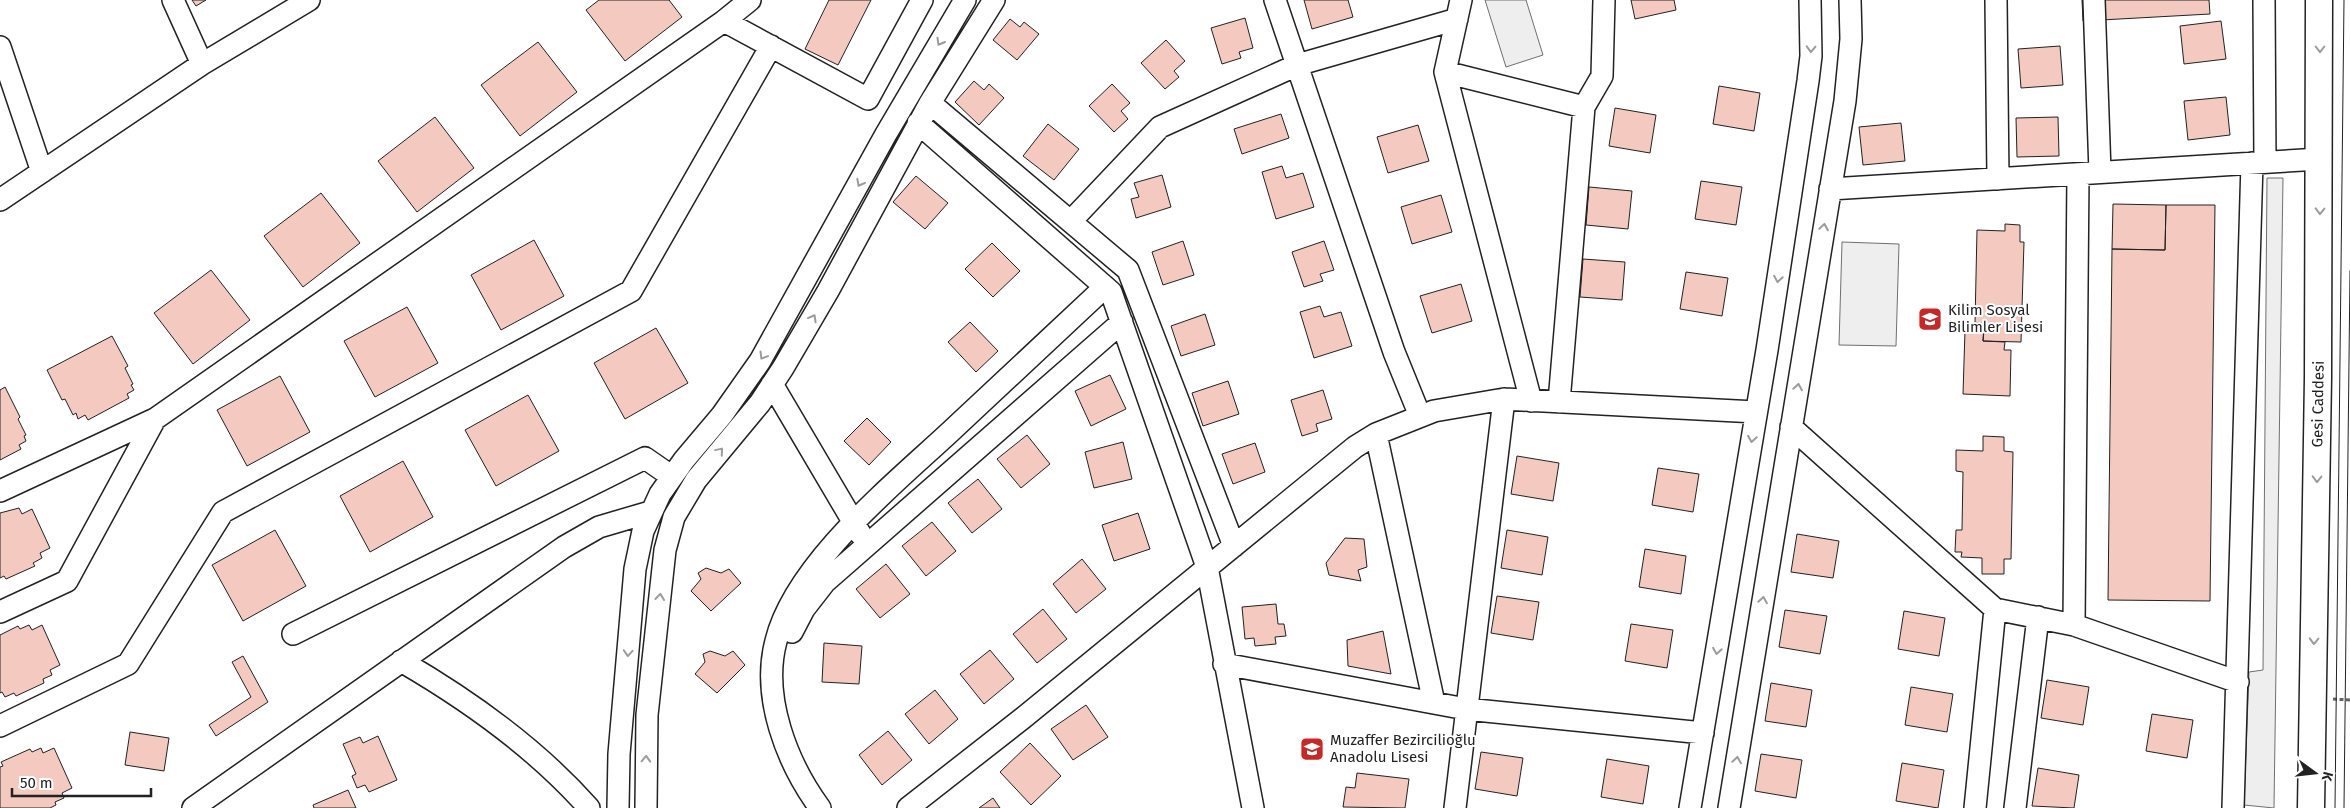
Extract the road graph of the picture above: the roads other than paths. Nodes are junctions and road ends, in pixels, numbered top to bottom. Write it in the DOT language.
graph roads {
  1 [pos="173,0"];
  2 [pos="309,0"];
  3 [pos="750,0"];
  4 [pos="922,0"];
  5 [pos="965,0"];
  6 [pos="994,0"];
  7 [pos="1275,0"];
  8 [pos="1604,0"];
  9 [pos="1810,0"];
  10 [pos="1850,0"];
  11 [pos="1996,0"];
  12 [pos="2094,0"];
  13 [pos="2264,0"];
  14 [pos="2320,0"];
  15 [pos="1459,9"];
  16 [pos="724,21"];
  17 [pos="771,46"];
  18 [pos="0,48"];
  19 [pos="202,64"];
  20 [pos="1297,64"];
  21 [pos="1445,72"];
  22 [pos="868,99"];
  23 [pos="930,103"];
  24 [pos="1584,107"];
  25 [pos="895,118"];
  26 [pos="918,123"];
  27 [pos="2320,159"];
  28 [pos="2258,162"];
  29 [pos="42,172"];
  30 [pos="2100,172"];
  31 [pos="2078,174"];
  32 [pos="1998,179"];
  33 [pos="1830,189"];
  34 [pos="0,200"];
  35 [pos="1070,221"];
  36 [pos="1105,287"];
  37 [pos="1122,322"];
  38 [pos="772,384"];
  39 [pos="1504,399"];
  40 [pos="1531,400"];
  41 [pos="1559,402"];
  42 [pos="1756,412"];
  43 [pos="1420,416"];
  44 [pos="155,419"];
  45 [pos="1791,427"];
  46 [pos="1376,434"];
  47 [pos="671,476"];
  48 [pos="0,491"];
  49 [pos="650,512"];
  50 [pos="853,522"];
  51 [pos="867,545"];
  52 [pos="1234,546"];
  53 [pos="1207,567"];
  54 [pos="1995,609"];
  55 [pos="0,612"];
  56 [pos="2038,617"];
  57 [pos="2074,625"];
  58 [pos="293,634"];
  59 [pos="401,661"];
  60 [pos="1224,664"];
  61 [pos="2238,682"];
  62 [pos="1434,703"];
  63 [pos="1466,709"];
  64 [pos="0,726"];
  65 [pos="1703,733"];
  66 [pos="193,808"];
  67 [pos="590,808"];
  68 [pos="618,808"];
  69 [pos="646,808"];
  70 [pos="820,808"];
  71 [pos="836,808"];
  72 [pos="908,808"];
  73 [pos="1253,808"];
  74 [pos="1455,808"];
  75 [pos="1690,808"];
  76 [pos="1729,808"];
  77 [pos="1975,808"];
  78 [pos="2015,808"];
  79 [pos="2234,808"];
  80 [pos="2311,808"];
  1 -- 19 [label="street"];
  2 -- 19 [label="street"];
  3 -- 16 [label="street"];
  4 -- 22 [label="street"];
  5 -- 25 [label="street, one-way"];
  6 -- 23 [label="street"];
  7 -- 20 [label="street"];
  8 -- 24 [label="street"];
  9 -- 42 [label="street, one-way"];
  10 -- 33 [label="street"];
  11 -- 32 [label="street"];
  12 -- 30 [label="street"];
  13 -- 28 [label="street"];
  14 -- 27 [label="main road, Gesi Caddesi, one-way"];
  15 -- 20 [label="street"];
  15 -- 21 [label="street"];
  16 -- 17 [label="street"];
  16 -- 44 [label="street"];
  17 -- 22 [label="street"];
  17 -- 64 [label="street"];
  18 -- 29 [label="street"];
  19 -- 29 [label="street"];
  20 -- 35 [label="street"];
  20 -- 43 [label="street"];
  21 -- 24 [label="street"];
  21 -- 40 [label="street"];
  22 -- 25 [label="street"];
  23 -- 26 [label="street"];
  23 -- 35 [label="street"];
  24 -- 41 [label="street"];
  25 -- 47 [label="street, one-way"];
  26 -- 36 [label="street"];
  38 -- 26 [label="street, one-way"];
  27 -- 28 [label="street"];
  27 -- 80 [label="main road, Gesi Caddesi, one-way"];
  28 -- 30 [label="street"];
  28 -- 61 [label="street"];
  29 -- 34 [label="street"];
  30 -- 31 [label="street"];
  31 -- 32 [label="street"];
  31 -- 57 [label="street"];
  32 -- 33 [label="street"];
  45 -- 33 [label="street, one-way"];
  35 -- 52 [label="street"];
  36 -- 37 [label="street"];
  36 -- 50 [label="street"];
  37 -- 51 [label="street"];
  37 -- 53 [label="street"];
  38 -- 50 [label="street"];
  69 -- 38 [label="street, one-way"];
  39 -- 40 [label="street"];
  39 -- 43 [label="street"];
  39 -- 63 [label="street"];
  40 -- 41 [label="street"];
  41 -- 42 [label="street"];
  42 -- 65 [label="street, one-way"];
  43 -- 46 [label="street"];
  44 -- 48 [label="street"];
  44 -- 55 [label="street"];
  45 -- 54 [label="street"];
  76 -- 45 [label="street, one-way"];
  46 -- 52 [label="street"];
  46 -- 62 [label="street"];
  47 -- 49 [label="street"];
  47 -- 58 [label="street"];
  49 -- 59 [label="street"];
  49 -- 68 [label="street, one-way"];
  50 -- 51 [label="street"];
  50 -- 70 [label="street"];
  51 -- 71 [label="street"];
  52 -- 53 [label="street"];
  53 -- 60 [label="street"];
  53 -- 72 [label="street"];
  54 -- 56 [label="street"];
  54 -- 77 [label="street"];
  56 -- 57 [label="street"];
  56 -- 78 [label="street"];
  57 -- 61 [label="street"];
  59 -- 66 [label="street"];
  59 -- 67 [label="street"];
  60 -- 62 [label="street"];
  60 -- 73 [label="street"];
  61 -- 79 [label="street"];
  62 -- 63 [label="street"];
  63 -- 65 [label="street"];
  63 -- 74 [label="street"];
  65 -- 75 [label="street"];
}
